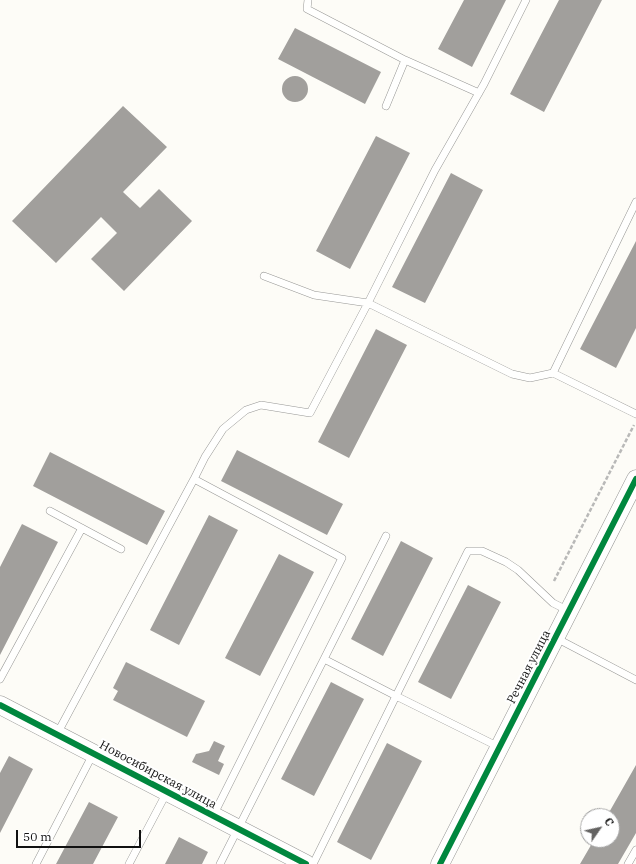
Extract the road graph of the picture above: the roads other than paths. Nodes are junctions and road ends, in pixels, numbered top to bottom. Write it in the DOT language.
graph roads {
  1 [pos="308,0"];
  2 [pos="526,0"];
  3 [pos="405,60"];
  4 [pos="479,93"];
  5 [pos="386,106"];
  6 [pos="636,202"];
  7 [pos="264,276"];
  8 [pos="368,303"];
  9 [pos="553,373"];
  10 [pos="636,414"];
  11 [pos="194,479"];
  12 [pos="636,479"];
  13 [pos="50,511"];
  14 [pos="82,528"];
  15 [pos="386,536"];
  16 [pos="121,549"];
  17 [pos="569,611"];
  18 [pos="556,638"];
  19 [pos="324,659"];
  20 [pos="0,679"];
  21 [pos="636,680"];
  22 [pos="396,696"];
  23 [pos="0,705"];
  24 [pos="56,734"];
  25 [pos="500,747"];
  26 [pos="93,754"];
  27 [pos="167,792"];
  28 [pos="213,816"];
  29 [pos="238,829"];
  30 [pos="636,850"];
  31 [pos="36,864"];
  32 [pos="129,864"];
  33 [pos="220,864"];
  34 [pos="306,864"];
  35 [pos="313,864"];
  36 [pos="440,864"];
  37 [pos="628,864"];
  1 -- 3 [label="lane"];
  2 -- 4 [label="lane"];
  3 -- 4 [label="lane"];
  3 -- 5 [label="lane"];
  4 -- 8 [label="lane"];
  6 -- 9 [label="lane"];
  7 -- 8 [label="lane"];
  8 -- 9 [label="lane"];
  8 -- 11 [label="lane"];
  9 -- 10 [label="lane"];
  11 -- 24 [label="lane"];
  11 -- 28 [label="lane"];
  12 -- 17 [label="street, Речная улица"];
  13 -- 14 [label="lane"];
  14 -- 16 [label="lane"];
  14 -- 20 [label="lane"];
  15 -- 19 [label="lane"];
  17 -- 18 [label="street, Речная улица"];
  17 -- 22 [label="lane"];
  18 -- 21 [label="lane"];
  18 -- 25 [label="street, Речная улица"];
  19 -- 22 [label="lane"];
  19 -- 29 [label="lane"];
  22 -- 25 [label="lane"];
  22 -- 35 [label="lane"];
  23 -- 24 [label="street, Новосибирская улица"];
  24 -- 26 [label="street, Новосибирская улица"];
  25 -- 36 [label="street, Речная улица"];
  26 -- 27 [label="street, Новосибирская улица"];
  26 -- 31 [label="lane"];
  27 -- 28 [label="street, Новосибирская улица"];
  27 -- 32 [label="lane"];
  28 -- 29 [label="street, Новосибирская улица"];
  29 -- 33 [label="lane"];
  29 -- 34 [label="street, Новосибирская улица"];
  30 -- 37 [label="lane"];
}
